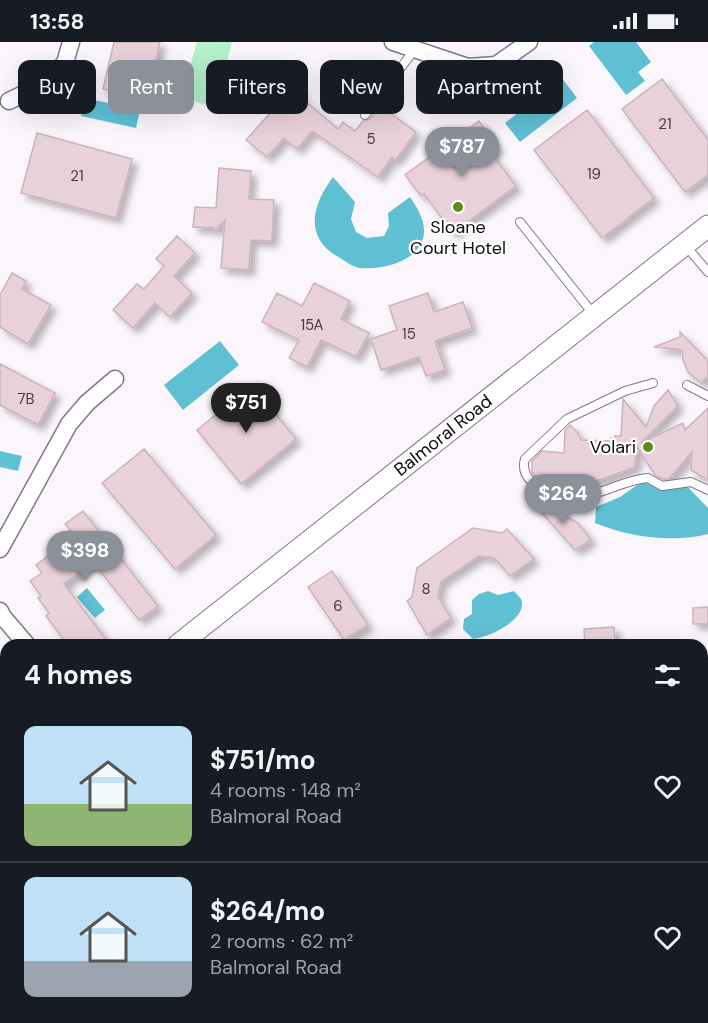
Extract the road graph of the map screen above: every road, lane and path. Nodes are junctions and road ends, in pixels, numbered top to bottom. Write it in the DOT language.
graph roads {
  1 [pos="72,42"];
  2 [pos="393,42"];
  3 [pos="529,42"];
  4 [pos="416,48"];
  5 [pos="404,64"];
  6 [pos="9,101"];
  7 [pos="520,222"];
  8 [pos="708,226"];
  9 [pos="685,244"];
  10 [pos="708,272"];
  11 [pos="595,315"];
  12 [pos="115,380"];
  13 [pos="653,383"];
  14 [pos="687,385"];
  15 [pos="708,396"];
  16 [pos="708,490"];
  17 [pos="0,549"];
  18 [pos="0,611"];
  19 [pos="22,639"];
  20 [pos="185,639"];
  1 -- 6 [label="street"];
  2 -- 4 [label="street"];
  3 -- 4 [label="street"];
  4 -- 5 [label="lane"];
  7 -- 11 [label="lane"];
  8 -- 9 [label="street, Balmoral Road"];
  9 -- 10 [label="lane"];
  9 -- 11 [label="street, Balmoral Road"];
  11 -- 20 [label="street, Balmoral Road"];
  12 -- 17 [label="street"];
  13 -- 16 [label="lane"];
  14 -- 15 [label="lane"];
  18 -- 19 [label="street"];
}
